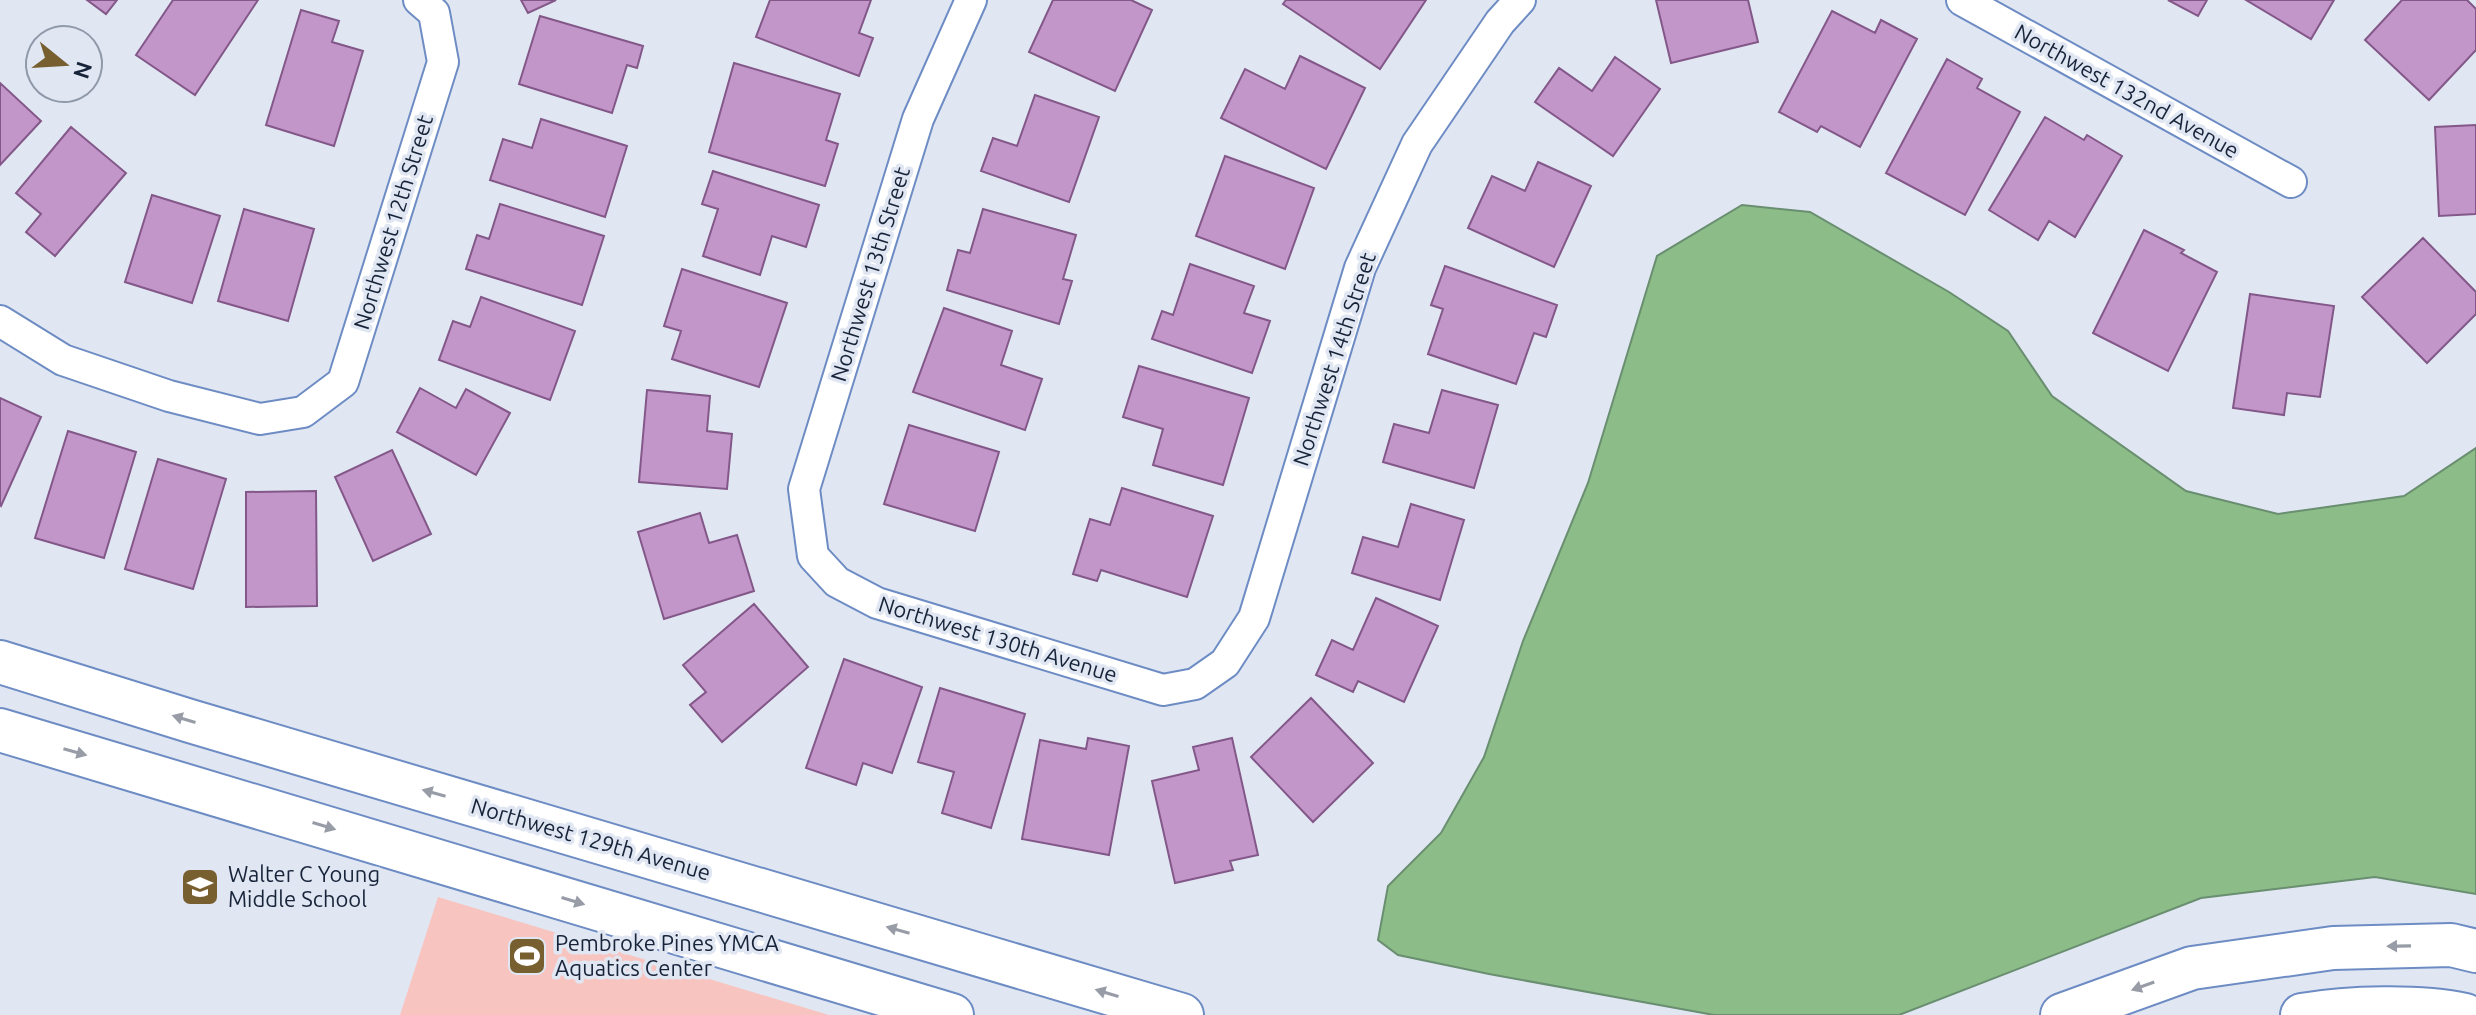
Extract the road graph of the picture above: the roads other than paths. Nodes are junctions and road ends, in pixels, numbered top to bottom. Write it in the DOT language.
graph roads {
  1 [pos="971,0"];
  2 [pos="1520,0"];
  3 [pos="1962,0"];
  4 [pos="426,6"];
  5 [pos="2291,182"];
  6 [pos="0,321"];
  7 [pos="813,556"];
  8 [pos="0,662"];
  9 [pos="1195,684"];
  10 [pos="0,730"];
  11 [pos="2476,951"];
  12 [pos="952,1015"];
  13 [pos="1182,1015"];
  14 [pos="2062,1015"];
  15 [pos="2302,1015"];
  16 [pos="2465,1015"];
  1 -- 7 [label="street, Northwest 13th Street"];
  2 -- 9 [label="street, Northwest 14th Street"];
  3 -- 5 [label="street, Northwest 132nd Avenue"];
  4 -- 6 [label="street, Northwest 12th Street"];
  7 -- 9 [label="street, Northwest 130th Avenue"];
  13 -- 8 [label="street, Northwest 129th Avenue, one-way"];
  10 -- 12 [label="street, one-way"];
  11 -- 14 [label="street, one-way"];
  15 -- 16 [label="street"];
}
